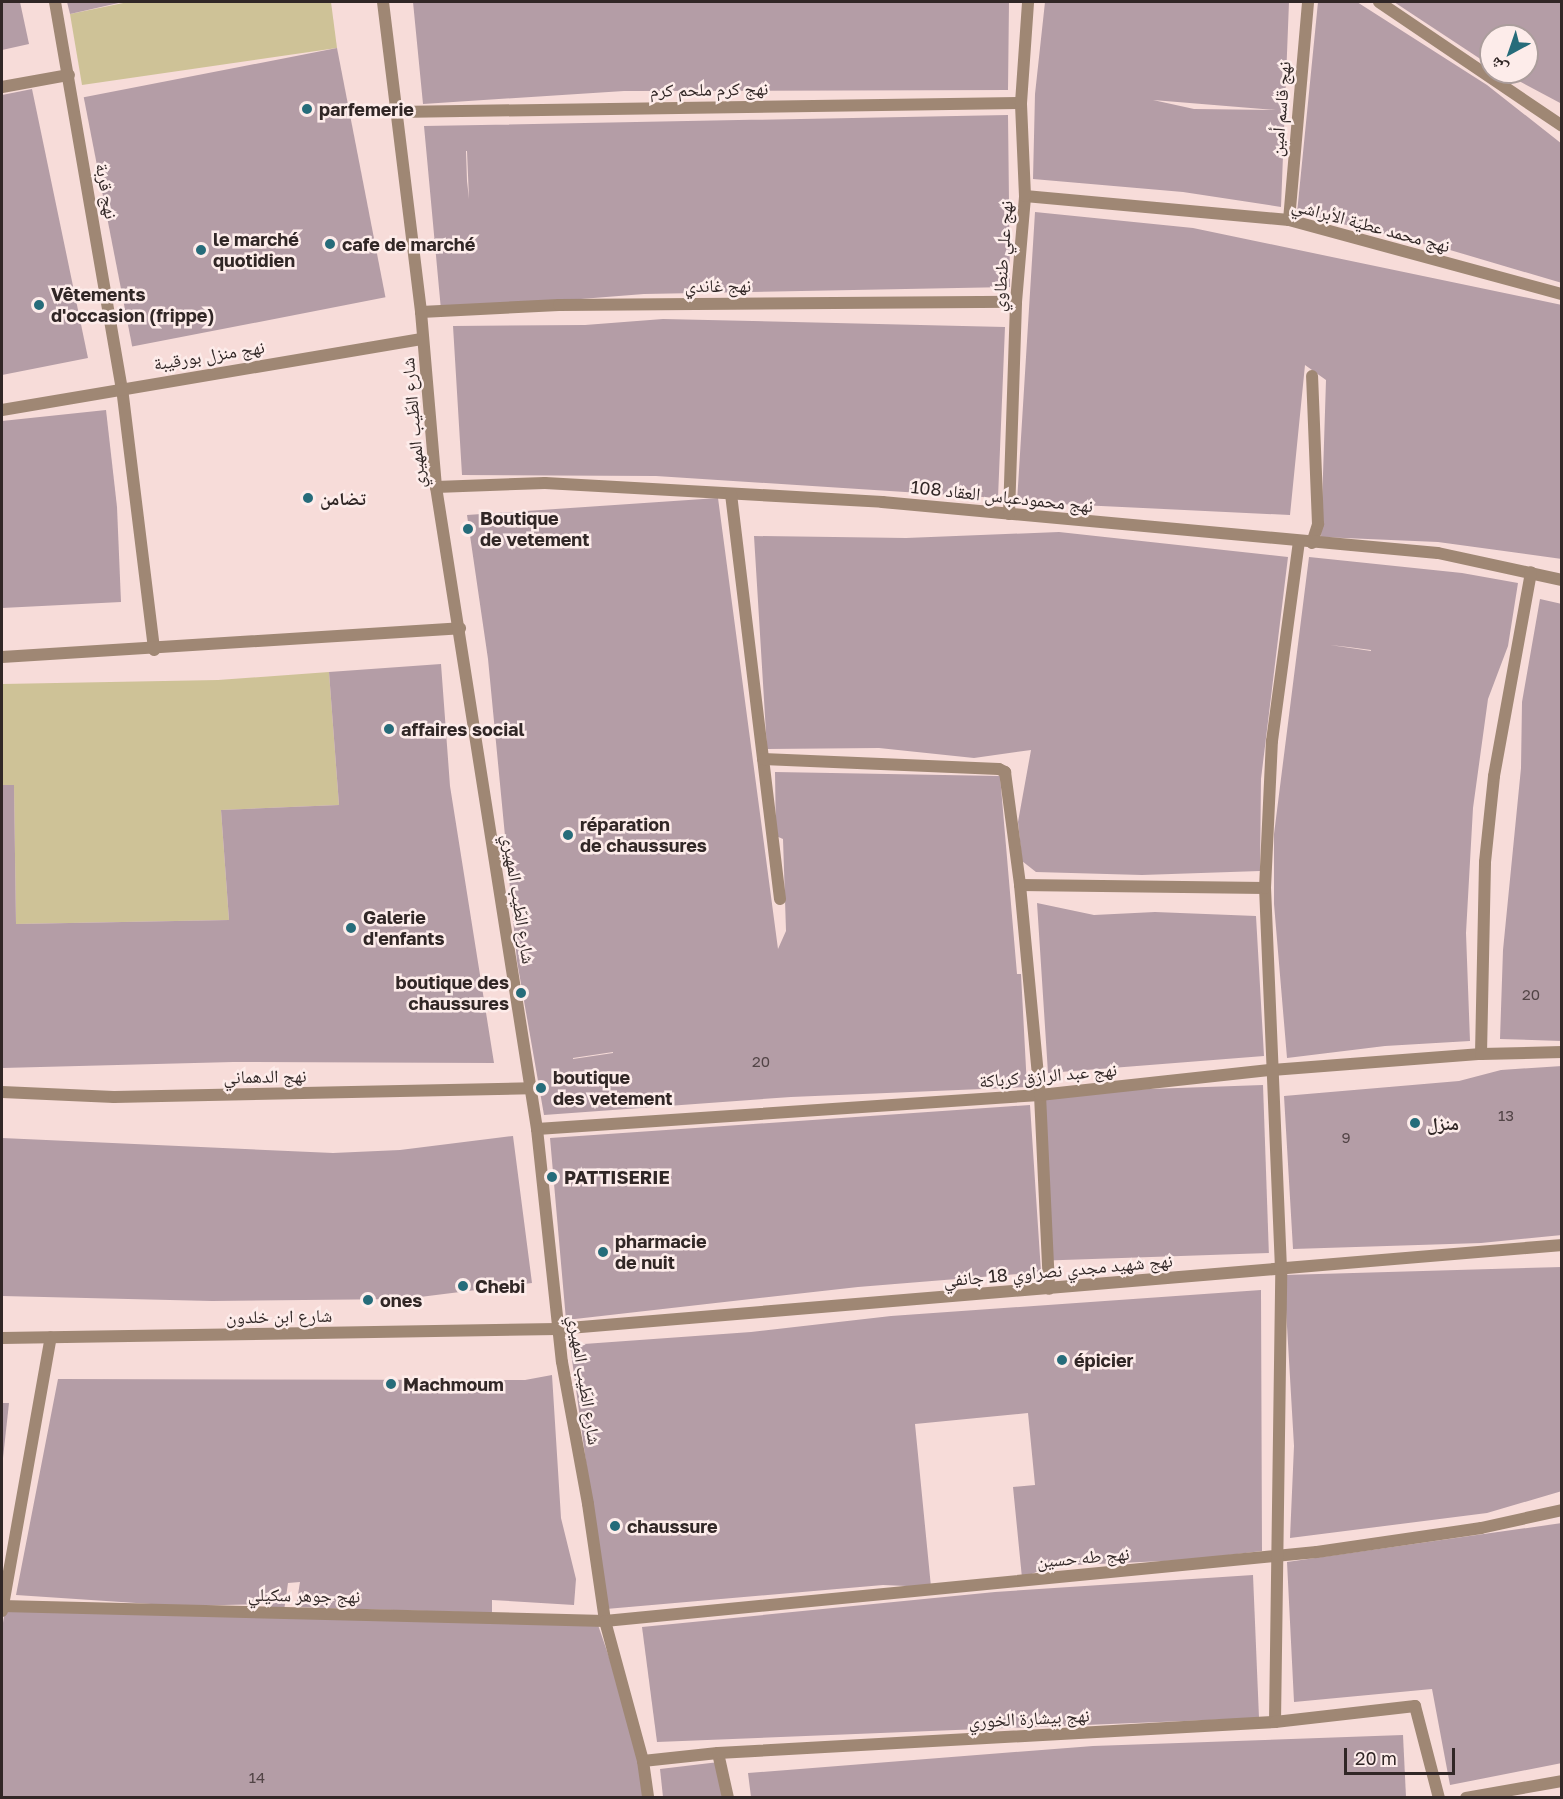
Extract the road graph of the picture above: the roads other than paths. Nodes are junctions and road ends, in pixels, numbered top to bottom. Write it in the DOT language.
graph roads {
  1 [pos="55,2"];
  2 [pos="382,2"];
  3 [pos="1028,2"];
  4 [pos="1308,2"];
  5 [pos="1378,2"];
  6 [pos="69,75"];
  7 [pos="2,87"];
  8 [pos="1021,103"];
  9 [pos="396,112"];
  10 [pos="1562,126"];
  11 [pos="1025,196"];
  12 [pos="1289,220"];
  13 [pos="1562,294"];
  14 [pos="1016,302"];
  15 [pos="421,312"];
  16 [pos="423,339"];
  17 [pos="1312,376"];
  18 [pos="122,388"];
  19 [pos="2,410"];
  20 [pos="436,487"];
  21 [pos="731,494"];
  22 [pos="1009,513"];
  23 [pos="1299,542"];
  24 [pos="1312,543"];
  25 [pos="1531,572"];
  26 [pos="1562,580"];
  27 [pos="460,628"];
  28 [pos="154,650"];
  29 [pos="2,657"];
  30 [pos="763,759"];
  31 [pos="1020,885"];
  32 [pos="1265,888"];
  33 [pos="780,899"];
  34 [pos="1562,1052"];
  35 [pos="1481,1054"];
  36 [pos="1272,1070"];
  37 [pos="530,1088"];
  38 [pos="2,1092"];
  39 [pos="1040,1095"];
  40 [pos="537,1129"];
  41 [pos="1562,1245"];
  42 [pos="1281,1269"];
  43 [pos="1048,1289"];
  44 [pos="557,1329"];
  45 [pos="51,1337"];
  46 [pos="2,1338"];
  47 [pos="1562,1510"];
  48 [pos="1278,1556"];
  49 [pos="2,1608"];
  50 [pos="605,1621"];
  51 [pos="1275,1722"];
  52 [pos="718,1753"];
  53 [pos="643,1761"];
  54 [pos="1562,1781"];
  55 [pos="648,1797"];
  56 [pos="728,1797"];
  57 [pos="1438,1797"];
  58 [pos="1466,1797"];
  1 -- 6 [label="street, نهج قربة"];
  2 -- 9 [label="street, شارع الطّيب المهيري"];
  3 -- 8 [label="street, نهج علي طنطاوي"];
  4 -- 12 [label="street, نهج قاسم أمين"];
  5 -- 10 [label="street"];
  6 -- 7 [label="street"];
  6 -- 18 [label="street, نهج قربة"];
  8 -- 9 [label="street, نهج كرم ملحم كرم"];
  8 -- 11 [label="street, نهج علي طنطاوي"];
  9 -- 15 [label="street, شارع الطّيب المهيري"];
  11 -- 12 [label="street, نهج محمد عطيّة الأبراشي"];
  11 -- 14 [label="street, نهج علي طنطاوي"];
  12 -- 13 [label="street, نهج محمد عطيّة الأبراشي"];
  14 -- 15 [label="street, نهج غاندي"];
  14 -- 22 [label="street, نهج علي طنطاوي"];
  15 -- 16 [label="street, شارع الطّيب المهيري"];
  16 -- 18 [label="street, نهج منزل بورقيبة"];
  16 -- 20 [label="street, شارع الطّيب المهيري"];
  17 -- 24 [label="street"];
  18 -- 19 [label="street, نهج منزل بورقيبة"];
  18 -- 28 [label="street, نهج قربة"];
  20 -- 21 [label="street, نهج محمودعباس العقاد 108"];
  20 -- 27 [label="street, شارع الطّيب المهيري"];
  21 -- 22 [label="street, نهج محمودعباس العقاد 108"];
  21 -- 30 [label="street"];
  22 -- 23 [label="street, نهج محمودعباس العقاد 108"];
  23 -- 24 [label="street, نهج محمودعباس العقاد 108"];
  23 -- 32 [label="street"];
  24 -- 25 [label="street, نهج محمودعباس العقاد 108"];
  25 -- 26 [label="street, نهج محمودعباس العقاد 108"];
  25 -- 35 [label="street"];
  27 -- 28 [label="street"];
  27 -- 37 [label="street, شارع الطّيب المهيري"];
  28 -- 29 [label="street"];
  30 -- 31 [label="street"];
  30 -- 33 [label="street"];
  31 -- 32 [label="street"];
  31 -- 39 [label="street"];
  32 -- 36 [label="street"];
  34 -- 35 [label="street, نهج عبد الرازق كرباكة"];
  35 -- 36 [label="street, نهج عبد الرازق كرباكة"];
  36 -- 39 [label="street, نهج عبد الرازق كرباكة"];
  36 -- 42 [label="street"];
  37 -- 38 [label="street, نهج الدهماني"];
  37 -- 40 [label="street, شارع الطّيب المهيري"];
  39 -- 40 [label="street, نهج عبد الرازق كرباكة"];
  39 -- 43 [label="street"];
  40 -- 44 [label="street, شارع الطّيب المهيري"];
  41 -- 42 [label="street, نهج شهيد مجدي نصراوي 18 جانفي"];
  42 -- 43 [label="street, نهج شهيد مجدي نصراوي 18 جانفي"];
  42 -- 48 [label="street"];
  43 -- 44 [label="street, نهج شهيد مجدي نصراوي 18 جانفي"];
  44 -- 45 [label="street, شارع ابن خلدون"];
  44 -- 50 [label="street, شارع الطّيب المهيري"];
  45 -- 46 [label="street, شارع ابن خلدون"];
  45 -- 49 [label="street"];
  47 -- 48 [label="street, نهج طه حسين"];
  48 -- 50 [label="street, نهج طه حسين"];
  48 -- 51 [label="street"];
  49 -- 50 [label="street, نهج جوهر سكيلي"];
  50 -- 53 [label="street, شارع الطّيب المهيري"];
  51 -- 52 [label="street, نهج بيشارة الخوري"];
  51 -- 57 [label="street, نهج بيشارة الخوري"];
  52 -- 53 [label="street, نهج بيشارة الخوري"];
  52 -- 56 [label="street"];
  53 -- 55 [label="street, شارع الطّيب المهيري"];
  54 -- 58 [label="street"];
}
